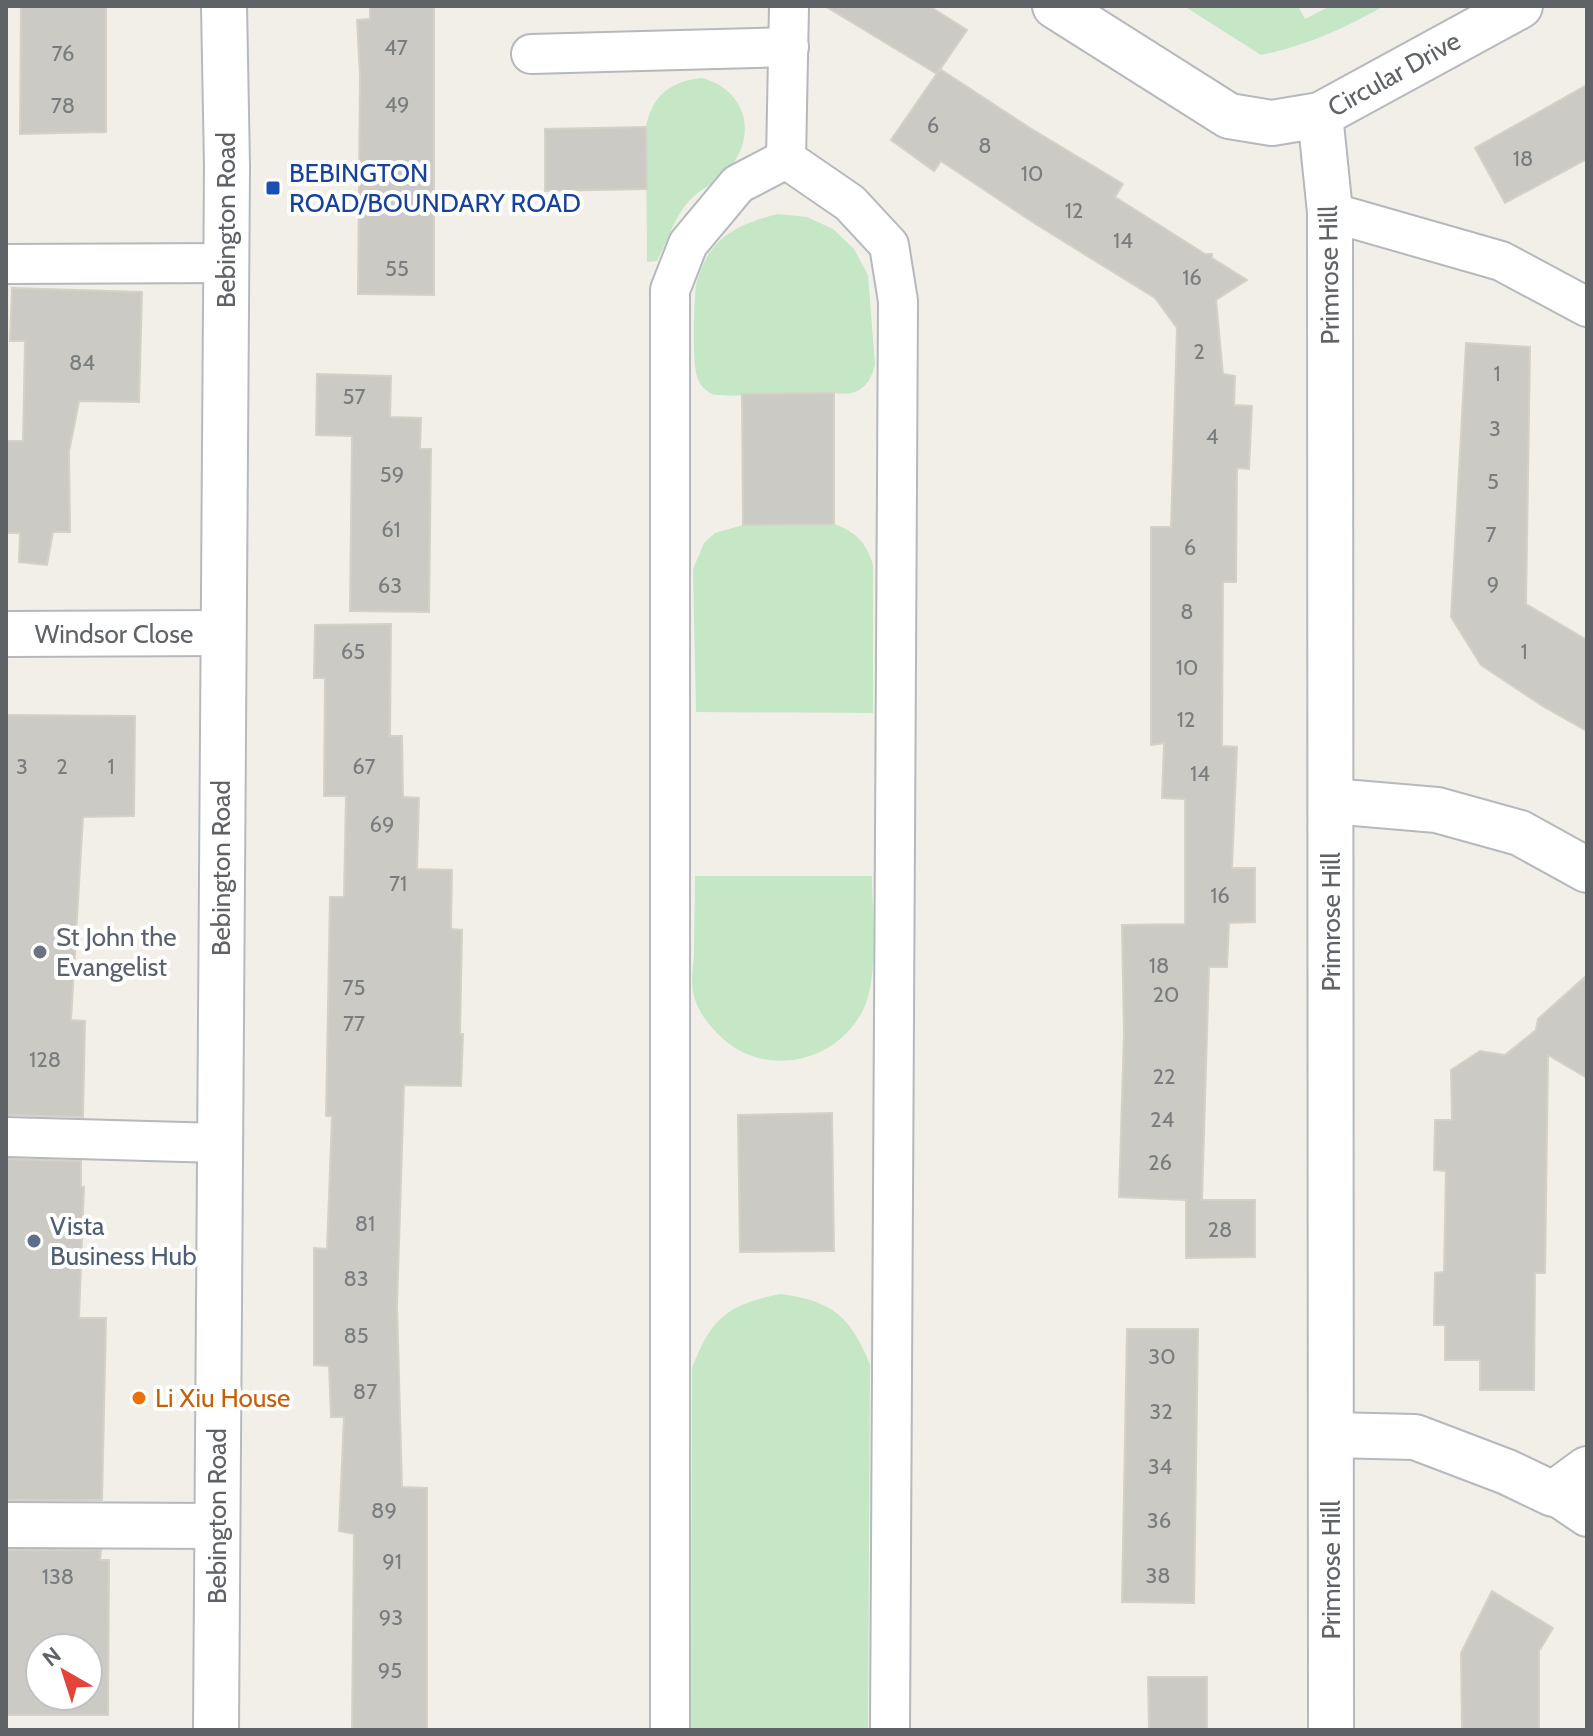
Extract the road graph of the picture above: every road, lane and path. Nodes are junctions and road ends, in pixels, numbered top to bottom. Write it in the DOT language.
graph roads {
  1 [pos="224,6"];
  2 [pos="789,6"];
  3 [pos="1055,6"];
  4 [pos="1520,6"];
  5 [pos="789,47"];
  6 [pos="531,54"];
  7 [pos="1320,115"];
  8 [pos="786,159"];
  9 [pos="1330,212"];
  10 [pos="226,263"];
  11 [pos="6,264"];
  12 [pos="1587,307"];
  13 [pos="223,633"];
  14 [pos="6,634"];
  15 [pos="1331,801"];
  16 [pos="1587,870"];
  17 [pos="6,1137"];
  18 [pos="219,1143"];
  19 [pos="1331,1435"];
  20 [pos="1576,1493"];
  21 [pos="6,1525"];
  22 [pos="217,1526"];
  23 [pos="216,1730"];
  24 [pos="670,1730"];
  25 [pos="890,1730"];
  26 [pos="1331,1730"];
  1 -- 10 [label="street, Bebington Road"];
  2 -- 5 [label="lane"];
  3 -- 7 [label="street, Circular Drive"];
  4 -- 7 [label="street, Circular Drive"];
  5 -- 6 [label="lane"];
  5 -- 8 [label="lane"];
  7 -- 9 [label="street, Primrose Hill"];
  8 -- 24 [label="lane"];
  8 -- 25 [label="lane"];
  9 -- 12 [label="lane"];
  9 -- 15 [label="street, Primrose Hill"];
  10 -- 11 [label="lane"];
  10 -- 13 [label="street, Bebington Road"];
  13 -- 14 [label="street, Windsor Close"];
  13 -- 18 [label="street, Bebington Road"];
  15 -- 16 [label="street"];
  15 -- 19 [label="street, Primrose Hill"];
  17 -- 18 [label="lane"];
  18 -- 22 [label="street, Bebington Road"];
  19 -- 20 [label="street"];
  19 -- 26 [label="street, Primrose Hill"];
  21 -- 22 [label="street"];
  22 -- 23 [label="street, Bebington Road"];
}
